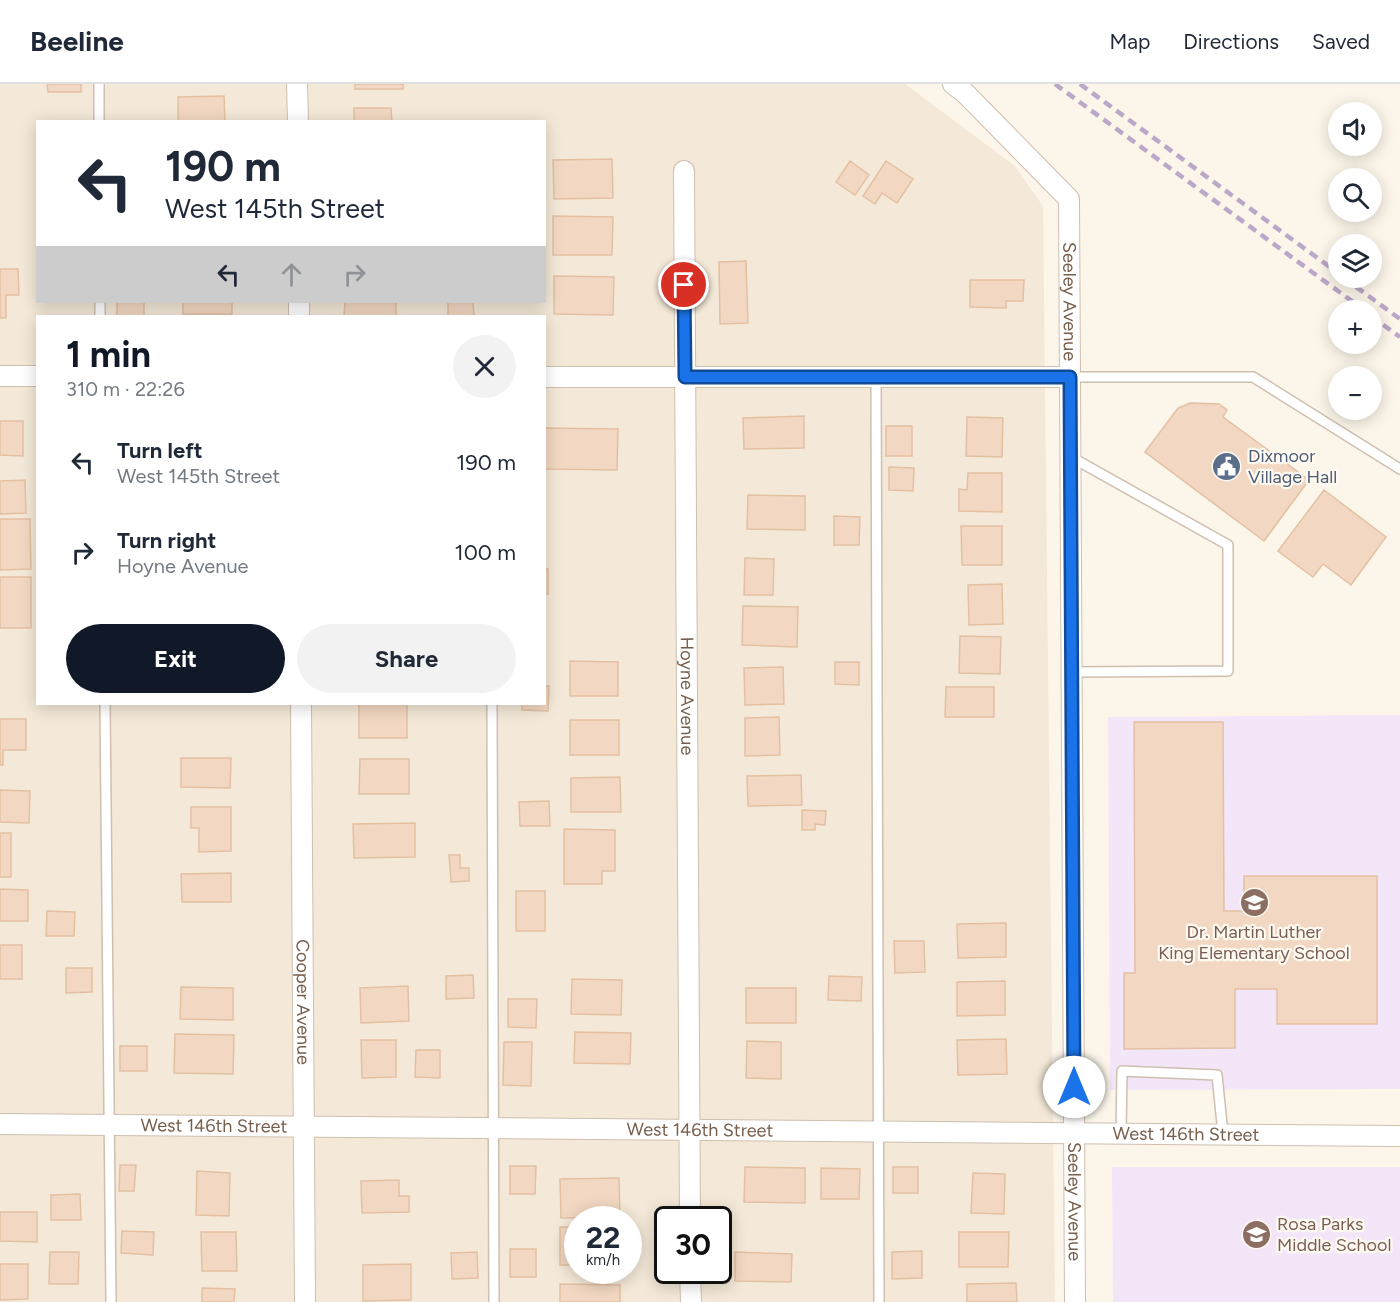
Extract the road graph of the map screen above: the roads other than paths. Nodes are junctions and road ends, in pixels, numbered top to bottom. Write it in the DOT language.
graph roads {
  1 [pos="99,84"];
  2 [pos="297,84"];
  3 [pos="953,84"];
  4 [pos="99,120"];
  5 [pos="298,120"];
  6 [pos="684,171"];
  7 [pos="0,376"];
  8 [pos="36,376"];
  9 [pos="546,377"];
  10 [pos="685,377"];
  11 [pos="876,377"];
  12 [pos="1070,377"];
  13 [pos="1071,457"];
  14 [pos="1400,469"];
  15 [pos="1072,672"];
  16 [pos="105,705"];
  17 [pos="301,705"];
  18 [pos="492,705"];
  19 [pos="0,1124"];
  20 [pos="110,1125"];
  21 [pos="304,1126"];
  22 [pos="493,1128"];
  23 [pos="690,1130"];
  24 [pos="879,1131"];
  25 [pos="1074,1133"];
  26 [pos="1121,1133"];
  27 [pos="1224,1134"];
  28 [pos="1400,1136"];
  29 [pos="690,1206"];
  30 [pos="690,1284"];
  31 [pos="111,1302"];
  32 [pos="304,1302"];
  33 [pos="494,1302"];
  34 [pos="691,1302"];
  35 [pos="879,1302"];
  36 [pos="1075,1302"];
  1 -- 4 [label="lane"];
  2 -- 5 [label="street"];
  3 -- 12 [label="street, Seeley Avenue"];
  6 -- 10 [label="street, Hoyne Avenue"];
  7 -- 8 [label="street"];
  9 -- 10 [label="street"];
  10 -- 11 [label="street"];
  10 -- 23 [label="street, Hoyne Avenue"];
  11 -- 12 [label="street"];
  11 -- 24 [label="lane"];
  12 -- 13 [label="street, Seeley Avenue"];
  12 -- 14 [label="lane"];
  13 -- 15 [label="street, Seeley Avenue"];
  13 -- 15 [label="lane"];
  15 -- 25 [label="street, Seeley Avenue"];
  16 -- 20 [label="lane"];
  17 -- 21 [label="street, Cooper Avenue"];
  18 -- 22 [label="lane"];
  19 -- 20 [label="street, West 146th Street"];
  20 -- 21 [label="street, West 146th Street"];
  20 -- 31 [label="lane"];
  21 -- 22 [label="street, West 146th Street"];
  21 -- 32 [label="street, Cooper Avenue"];
  22 -- 23 [label="street, West 146th Street"];
  22 -- 33 [label="lane"];
  23 -- 24 [label="street, West 146th Street"];
  23 -- 29 [label="street, Hoyne Avenue"];
  24 -- 25 [label="street, West 146th Street"];
  24 -- 35 [label="lane"];
  25 -- 26 [label="street, West 146th Street"];
  25 -- 36 [label="street, Seeley Avenue"];
  26 -- 27 [label="street, West 146th Street"];
  26 -- 27 [label="lane"];
  27 -- 28 [label="street, West 146th Street"];
  30 -- 34 [label="street"];
}
